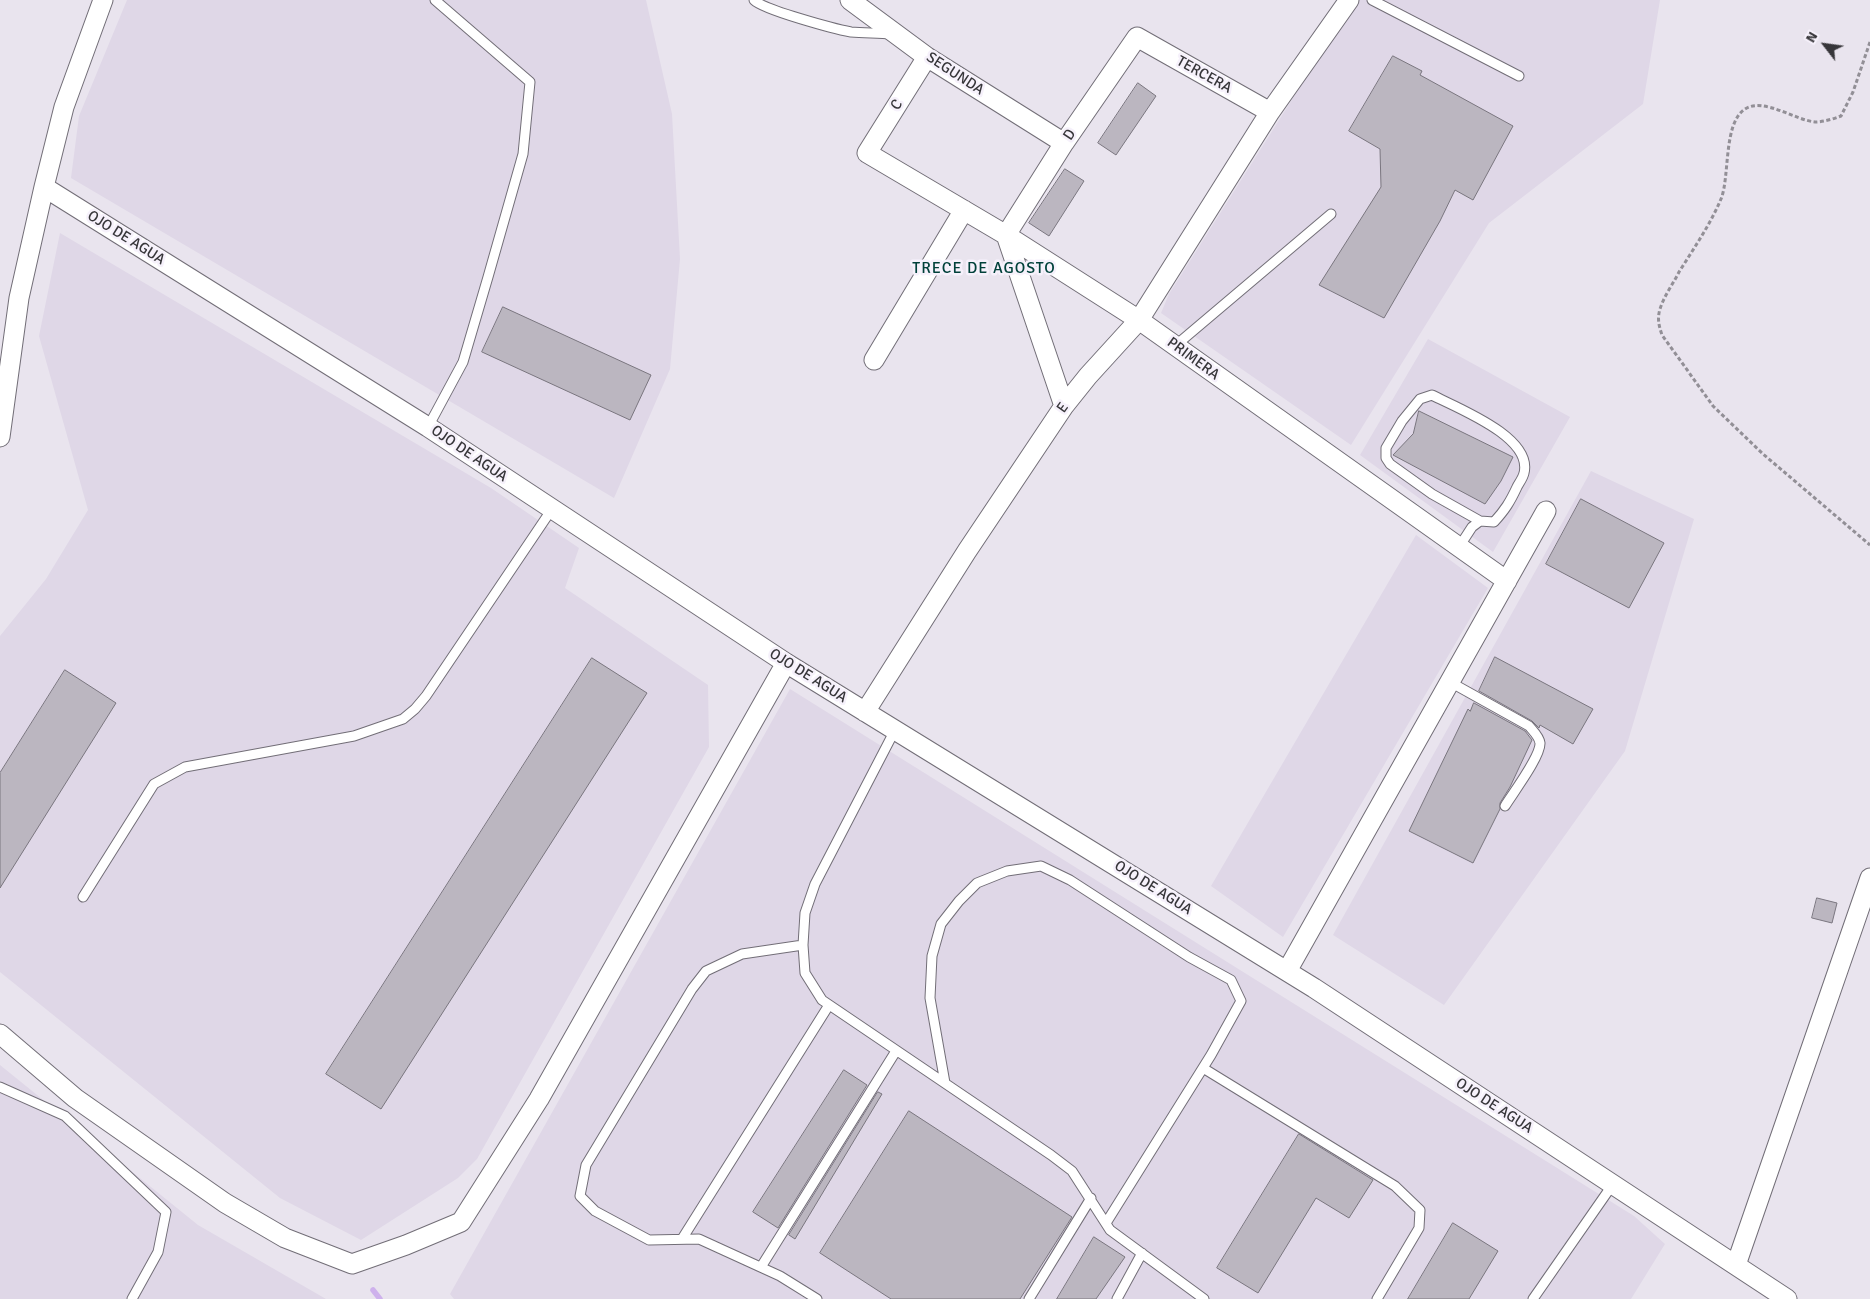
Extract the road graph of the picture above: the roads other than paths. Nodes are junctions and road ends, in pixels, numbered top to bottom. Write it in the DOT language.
graph roads {
  1 [pos="103,0"];
  2 [pos="435,0"];
  3 [pos="754,0"];
  4 [pos="850,0"];
  5 [pos="1349,0"];
  6 [pos="1372,0"];
  7 [pos="896,34"];
  8 [pos="1137,37"];
  9 [pos="927,57"];
  10 [pos="1519,76"];
  11 [pos="1270,112"];
  12 [pos="1064,143"];
  13 [pos="867,153"];
  14 [pos="44,187"];
  15 [pos="964,210"];
  16 [pos="1331,214"];
  17 [pos="1006,234"];
  18 [pos="1139,320"];
  19 [pos="1175,346"];
  20 [pos="874,360"];
  21 [pos="1064,406"];
  22 [pos="428,427"];
  23 [pos="0,437"];
  24 [pos="552,509"];
  25 [pos="1546,511"];
  26 [pos="1480,521"];
  27 [pos="1459,547"];
  28 [pos="1507,581"];
  29 [pos="786,663"];
  30 [pos="1450,682"];
  31 [pos="865,712"];
  32 [pos="895,730"];
  33 [pos="1505,806"];
  34 [pos="1870,878"];
  35 [pos="83,898"];
  36 [pos="803,945"];
  37 [pos="1287,971"];
  38 [pos="829,1005"];
  39 [pos="0,1034"];
  40 [pos="896,1051"];
  41 [pos="1203,1068"];
  42 [pos="945,1083"];
  43 [pos="0,1087"];
  44 [pos="1613,1184"];
  45 [pos="1090,1198"];
  46 [pos="1106,1224"];
  47 [pos="682,1240"];
  48 [pos="1142,1253"];
  49 [pos="1736,1265"];
  50 [pos="760,1267"];
  51 [pos="132,1299"];
  52 [pos="817,1299"];
  53 [pos="1029,1299"];
  54 [pos="1117,1299"];
  55 [pos="1204,1299"];
  56 [pos="1377,1299"];
  57 [pos="1533,1299"];
  58 [pos="1787,1299"];
  1 -- 14 [label="street"];
  2 -- 22 [label="lane"];
  3 -- 7 [label="lane"];
  4 -- 7 [label="street, SEGUNDA"];
  5 -- 11 [label="street, E"];
  6 -- 10 [label="lane"];
  7 -- 9 [label="street, SEGUNDA"];
  8 -- 11 [label="street, TERCERA"];
  8 -- 12 [label="street, D"];
  9 -- 12 [label="street, SEGUNDA"];
  9 -- 13 [label="street, C"];
  11 -- 18 [label="street, E"];
  12 -- 17 [label="street, D"];
  13 -- 15 [label="street, PRIMERA"];
  14 -- 22 [label="street, OJO DE AGUA"];
  14 -- 23 [label="street"];
  15 -- 17 [label="street, PRIMERA"];
  15 -- 20 [label="street"];
  16 -- 19 [label="lane"];
  17 -- 18 [label="street, PRIMERA"];
  17 -- 21 [label="street"];
  18 -- 19 [label="street, PRIMERA"];
  18 -- 21 [label="street, E"];
  19 -- 27 [label="street, PRIMERA"];
  21 -- 31 [label="street, E"];
  22 -- 24 [label="street, OJO DE AGUA"];
  24 -- 29 [label="street, OJO DE AGUA"];
  24 -- 35 [label="lane"];
  25 -- 28 [label="street"];
  26 -- 26 [label="lane"];
  26 -- 27 [label="lane"];
  27 -- 28 [label="street, PRIMERA"];
  28 -- 30 [label="street"];
  29 -- 31 [label="street, OJO DE AGUA"];
  29 -- 39 [label="street"];
  30 -- 33 [label="lane"];
  30 -- 37 [label="street"];
  31 -- 32 [label="street, OJO DE AGUA"];
  32 -- 36 [label="lane"];
  32 -- 37 [label="street, OJO DE AGUA"];
  34 -- 49 [label="street"];
  36 -- 38 [label="lane"];
  36 -- 47 [label="lane"];
  37 -- 44 [label="street, OJO DE AGUA"];
  38 -- 40 [label="lane"];
  38 -- 47 [label="lane"];
  40 -- 42 [label="lane"];
  40 -- 50 [label="lane"];
  41 -- 42 [label="lane"];
  41 -- 46 [label="lane"];
  41 -- 56 [label="lane"];
  42 -- 45 [label="lane"];
  43 -- 51 [label="lane"];
  44 -- 49 [label="street, OJO DE AGUA"];
  44 -- 57 [label="lane"];
  45 -- 46 [label="lane"];
  45 -- 53 [label="lane"];
  46 -- 48 [label="lane"];
  47 -- 50 [label="lane"];
  48 -- 54 [label="lane"];
  48 -- 55 [label="lane"];
  49 -- 58 [label="street, OJO DE AGUA"];
  50 -- 52 [label="lane"];
}
